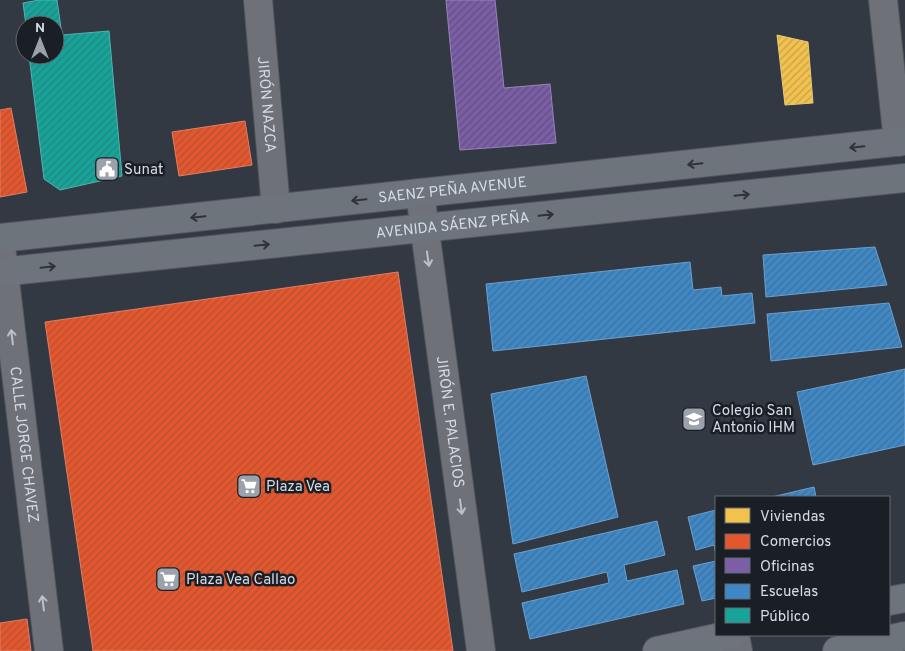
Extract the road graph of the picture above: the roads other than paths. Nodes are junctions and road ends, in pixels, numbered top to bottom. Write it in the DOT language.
graph roads {
  1 [pos="258,0"];
  2 [pos="883,0"];
  3 [pos="901,142"];
  4 [pos="905,178"];
  5 [pos="420,193"];
  6 [pos="276,209"];
  7 [pos="424,228"];
  8 [pos="0,238"];
  9 [pos="2,272"];
  10 [pos="905,598"];
  11 [pos="890,601"];
  12 [pos="728,636"];
  13 [pos="735,636"];
  14 [pos="905,636"];
  15 [pos="703,646"];
  16 [pos="49,651"];
  17 [pos="481,651"];
  18 [pos="657,651"];
  19 [pos="738,651"];
  20 [pos="837,651"];
  1 -- 6 [label="street, JIRÓN NAZCA"];
  2 -- 3 [label="street"];
  3 -- 5 [label="main road, SAENZ PEÑA AVENUE, one-way"];
  7 -- 4 [label="main road, AVENIDA SÁENZ PEÑA, one-way"];
  5 -- 6 [label="main road, SAENZ PEÑA AVENUE, one-way"];
  5 -- 7 [label="street, JIRÓN E. PALACIOS"];
  6 -- 8 [label="main road, SAENZ PEÑA AVENUE, one-way"];
  9 -- 7 [label="main road, AVENIDA SÁENZ PEÑA, one-way"];
  7 -- 17 [label="street, JIRÓN E. PALACIOS, one-way"];
  8 -- 9 [label="street, CALLE JORGE CHAVEZ"];
  16 -- 9 [label="street, CALLE JORGE CHAVEZ, one-way"];
  10 -- 11 [label="main road"];
  12 -- 15 [label="main road"];
  13 -- 19 [label="street"];
  14 -- 20 [label="main road"];
  15 -- 18 [label="main road"];
}
